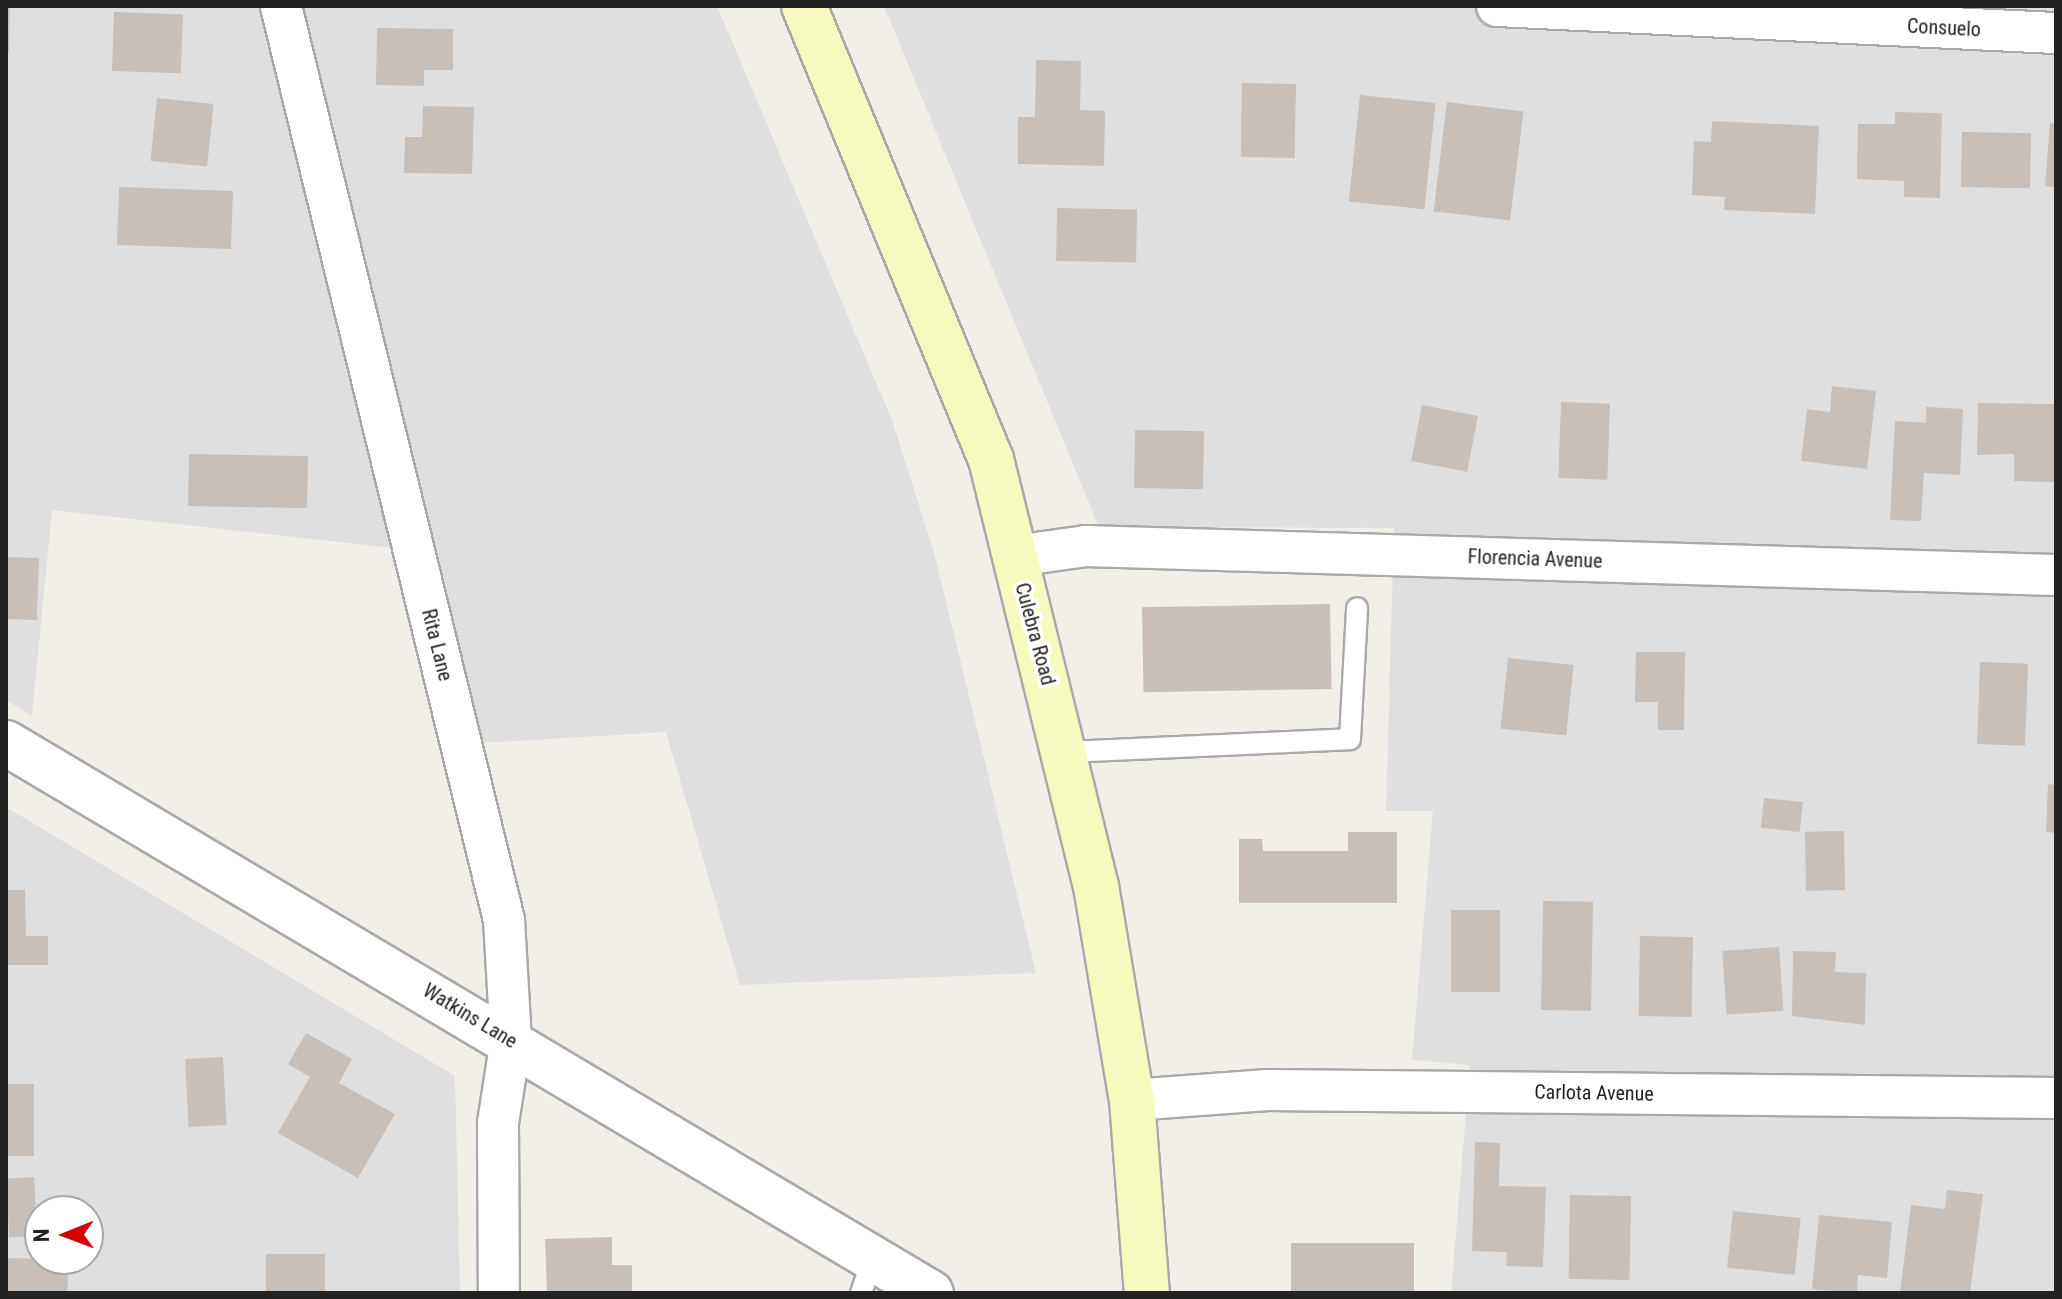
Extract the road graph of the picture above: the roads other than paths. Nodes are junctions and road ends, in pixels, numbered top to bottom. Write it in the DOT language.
graph roads {
  1 [pos="281,6"];
  2 [pos="804,6"];
  3 [pos="1497,6"];
  4 [pos="2056,33"];
  5 [pos="1015,556"];
  6 [pos="2056,575"];
  7 [pos="1357,608"];
  8 [pos="6,743"];
  9 [pos="1066,752"];
  10 [pos="511,1040"];
  11 [pos="2056,1098"];
  12 [pos="1132,1100"];
  13 [pos="867,1276"];
  14 [pos="499,1293"];
  15 [pos="931,1293"];
  16 [pos="1147,1293"];
  1 -- 10 [label="street, Rita Lane"];
  2 -- 5 [label="main road, Culebra Road"];
  3 -- 4 [label="street, Consuelo"];
  5 -- 6 [label="street, Florencia Avenue"];
  5 -- 9 [label="main road, Culebra Road"];
  7 -- 9 [label="lane"];
  8 -- 10 [label="street, Watkins Lane"];
  9 -- 12 [label="main road, Culebra Road"];
  10 -- 13 [label="street, Watkins Lane"];
  10 -- 14 [label="street, Rita Lane"];
  11 -- 12 [label="street, Carlota Avenue"];
  12 -- 16 [label="main road, Culebra Road"];
  13 -- 15 [label="street, Watkins Lane"];
}
